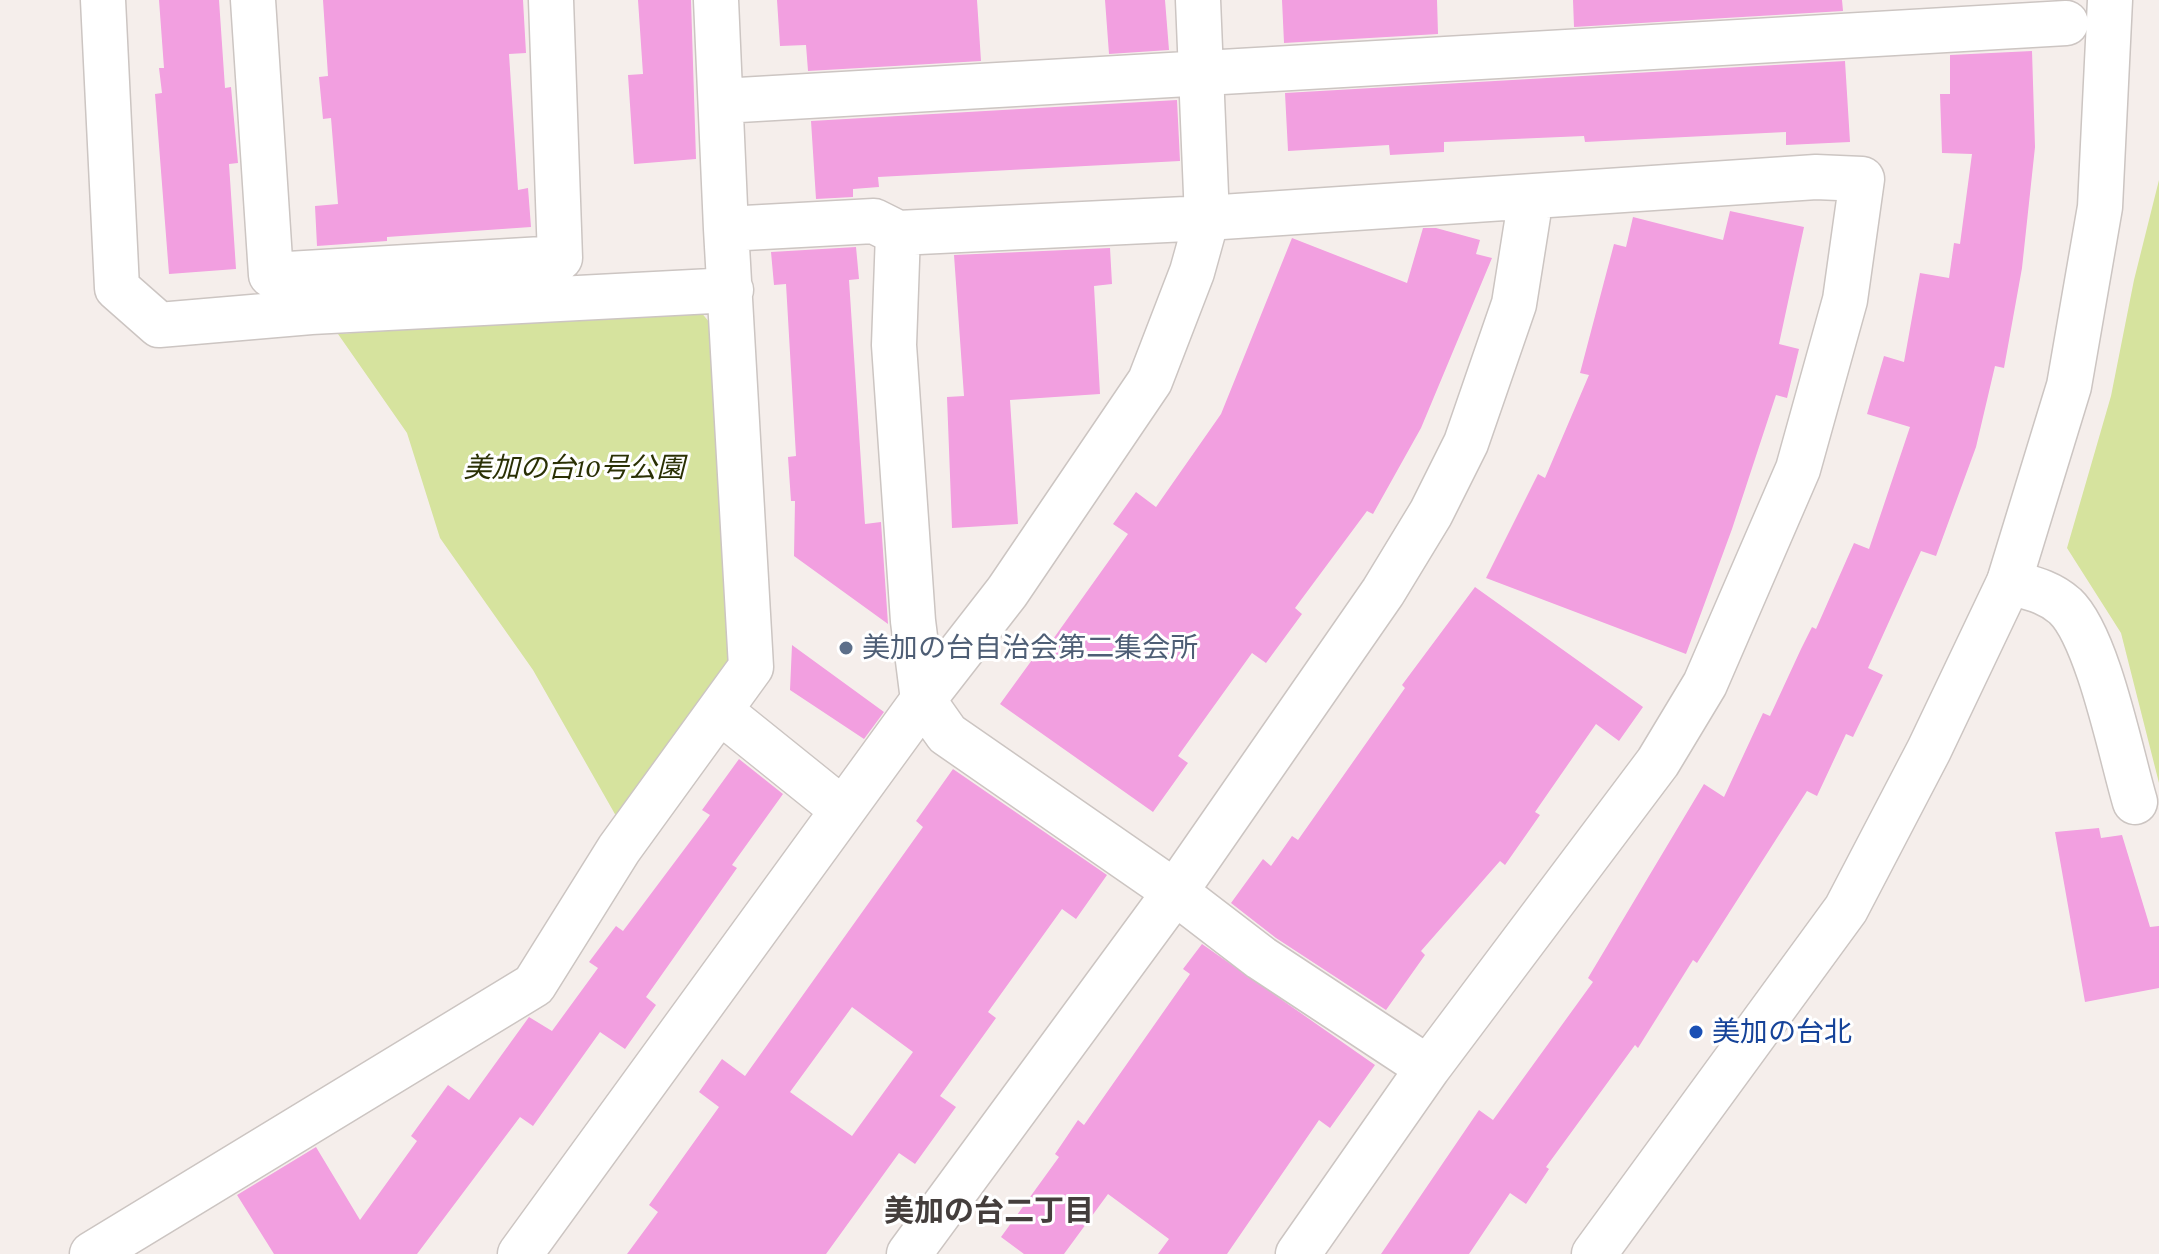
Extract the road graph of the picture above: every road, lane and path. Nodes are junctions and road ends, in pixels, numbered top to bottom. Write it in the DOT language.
graph roads {
  1 [pos="103,0"];
  2 [pos="253,0"];
  3 [pos="551,0"];
  4 [pos="716,0"];
  5 [pos="1198,0"];
  6 [pos="2110,0"];
  7 [pos="2066,23"];
  8 [pos="1862,30"];
  9 [pos="1202,71"];
  10 [pos="722,101"];
  11 [pos="1531,197"];
  12 [pos="1207,218"];
  13 [pos="726,229"];
  14 [pos="898,233"];
  15 [pos="731,290"];
  16 [pos="2009,582"];
  17 [pos="923,700"];
  18 [pos="720,711"];
  19 [pos="2135,802"];
  20 [pos="843,810"];
  21 [pos="1175,892"];
  22 [pos="1428,1068"];
  23 [pos="92,1254"];
  24 [pos="520,1254"];
  25 [pos="909,1254"];
  26 [pos="1298,1254"];
  27 [pos="1594,1254"];
  1 -- 15 [label="street"];
  2 -- 3 [label="street"];
  4 -- 10 [label="street"];
  5 -- 9 [label="street"];
  6 -- 16 [label="street"];
  7 -- 8 [label="street"];
  8 -- 9 [label="street"];
  9 -- 10 [label="street"];
  9 -- 12 [label="street"];
  10 -- 13 [label="street"];
  11 -- 12 [label="street"];
  11 -- 21 [label="street"];
  11 -- 22 [label="street"];
  12 -- 14 [label="street"];
  12 -- 17 [label="street"];
  13 -- 14 [label="street"];
  13 -- 15 [label="street"];
  14 -- 17 [label="street"];
  15 -- 18 [label="street"];
  16 -- 19 [label="street"];
  16 -- 27 [label="street"];
  17 -- 20 [label="street"];
  17 -- 21 [label="street"];
  18 -- 20 [label="street"];
  18 -- 23 [label="street"];
  20 -- 24 [label="street"];
  21 -- 22 [label="street"];
  21 -- 25 [label="street"];
  22 -- 26 [label="street"];
}
